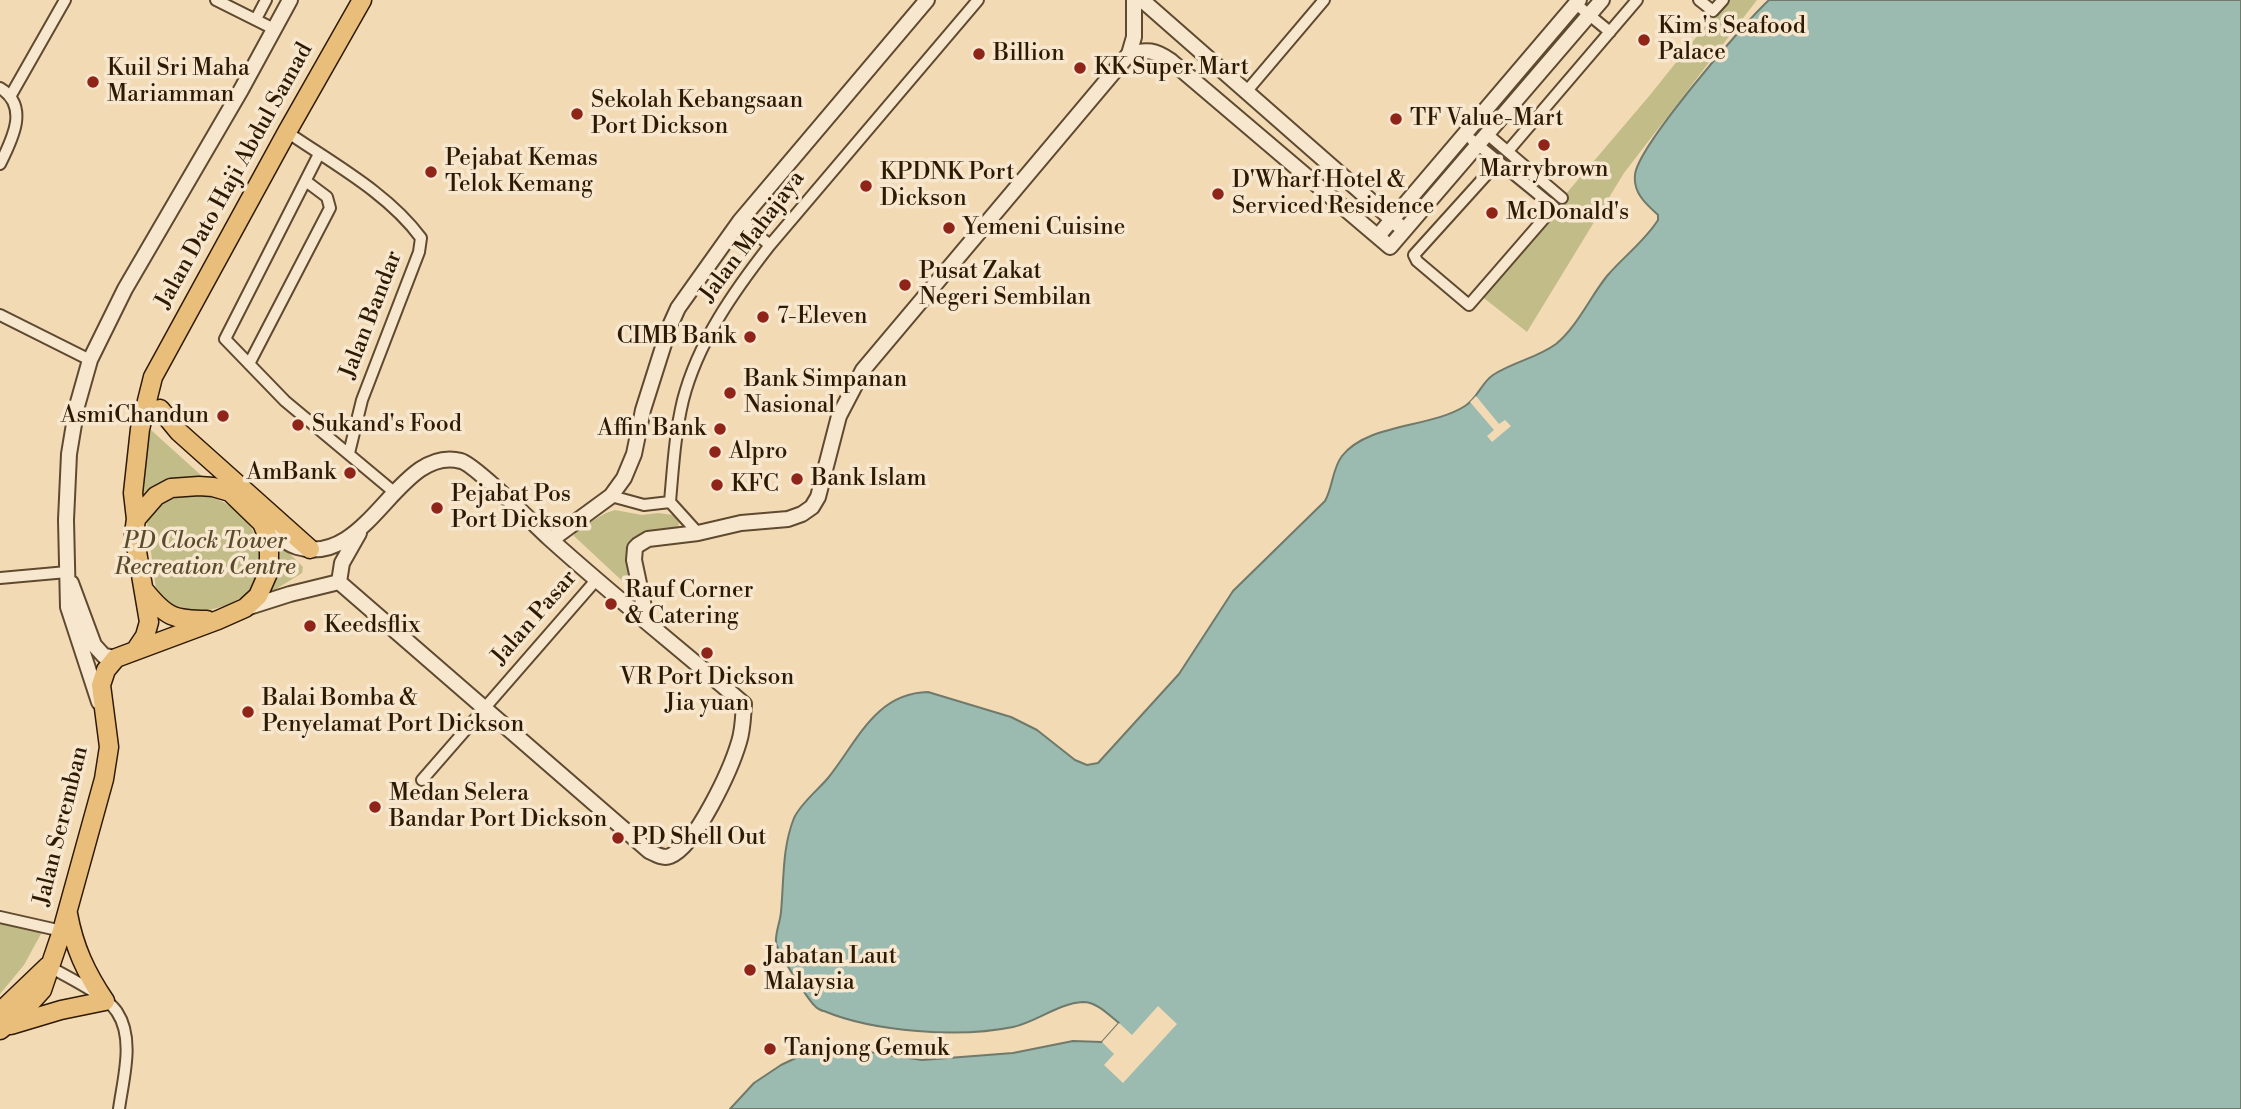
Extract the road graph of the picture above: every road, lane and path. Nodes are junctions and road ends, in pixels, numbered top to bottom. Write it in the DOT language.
graph roads {
  1 [pos="65,0"];
  2 [pos="216,0"];
  3 [pos="267,0"];
  4 [pos="290,0"];
  5 [pos="362,0"];
  6 [pos="927,0"];
  7 [pos="978,0"];
  8 [pos="1134,0"];
  9 [pos="1142,0"];
  10 [pos="1324,0"];
  11 [pos="1602,0"];
  12 [pos="1637,0"];
  13 [pos="1699,0"];
  14 [pos="1723,0"];
  15 [pos="1578,2"];
  16 [pos="1589,15"];
  17 [pos="256,19"];
  18 [pos="274,29"];
  19 [pos="1610,32"];
  20 [pos="1129,54"];
  21 [pos="0,89"];
  22 [pos="1246,92"];
  23 [pos="11,95"];
  24 [pos="286,132"];
  25 [pos="1464,134"];
  26 [pos="1481,139"];
  27 [pos="1508,151"];
  28 [pos="319,154"];
  29 [pos="1498,162"];
  30 [pos="0,164"];
  31 [pos="307,182"];
  32 [pos="1562,198"];
  33 [pos="1392,220"];
  34 [pos="740,222"];
  35 [pos="1404,230"];
  36 [pos="1378,236"];
  37 [pos="770,245"];
  38 [pos="0,315"];
  39 [pos="90,360"];
  40 [pos="249,364"];
  41 [pos="153,377"];
  42 [pos="160,409"];
  43 [pos="349,453"];
  44 [pos="230,492"];
  45 [pos="394,492"];
  46 [pos="611,496"];
  47 [pos="670,502"];
  48 [pos="136,519"];
  49 [pos="262,523"];
  50 [pos="362,529"];
  51 [pos="698,533"];
  52 [pos="551,540"];
  53 [pos="310,549"];
  54 [pos="67,572"];
  55 [pos="0,578"];
  56 [pos="597,579"];
  57 [pos="339,582"];
  58 [pos="144,589"];
  59 [pos="245,608"];
  60 [pos="218,620"];
  61 [pos="647,621"];
  62 [pos="135,650"];
  63 [pos="116,658"];
  64 [pos="484,708"];
  65 [pos="106,717"];
  66 [pos="422,780"];
  67 [pos="67,911"];
  68 [pos="0,917"];
  69 [pos="62,931"];
  70 [pos="48,966"];
  71 [pos="105,1001"];
  72 [pos="2,1023"];
  73 [pos="119,1109"];
  1 -- 23 [label="street"];
  2 -- 17 [label="street"];
  3 -- 17 [label="street"];
  4 -- 18 [label="street"];
  5 -- 24 [label="main road, Jalan Dato Haji Abdul Samad"];
  6 -- 34 [label="street"];
  7 -- 37 [label="street, Jalan Mahajaya"];
  8 -- 20 [label="street"];
  9 -- 22 [label="street"];
  10 -- 22 [label="street"];
  11 -- 16 [label="street"];
  12 -- 19 [label="street"];
  13 -- 14 [label="street"];
  15 -- 16 [label="street"];
  15 -- 25 [label="street"];
  16 -- 19 [label="street"];
  16 -- 26 [label="street"];
  17 -- 18 [label="street"];
  18 -- 39 [label="street"];
  19 -- 27 [label="street"];
  20 -- 36 [label="street"];
  20 -- 51 [label="street"];
  21 -- 23 [label="street"];
  22 -- 33 [label="street"];
  23 -- 30 [label="street"];
  24 -- 28 [label="street, Jalan Bandar"];
  24 -- 41 [label="main road, Jalan Dato Haji Abdul Samad"];
  25 -- 26 [label="street"];
  25 -- 33 [label="street"];
  26 -- 27 [label="street"];
  26 -- 29 [label="street"];
  26 -- 35 [label="street"];
  27 -- 32 [label="street"];
  28 -- 31 [label="street"];
  28 -- 43 [label="street, Jalan Bandar"];
  29 -- 29 [label="street"];
  31 -- 40 [label="street"];
  31 -- 40 [label="street"];
  33 -- 35 [label="street"];
  33 -- 36 [label="street"];
  34 -- 37 [label="street"];
  34 -- 46 [label="street"];
  35 -- 36 [label="street"];
  37 -- 47 [label="street, Jalan Mahajaya"];
  38 -- 39 [label="street"];
  39 -- 54 [label="street"];
  40 -- 43 [label="street"];
  41 -- 42 [label="main road"];
  41 -- 48 [label="main road, Jalan Dato Haji Abdul Samad"];
  42 -- 44 [label="main road"];
  42 -- 53 [label="main road"];
  43 -- 45 [label="street"];
  44 -- 48 [label="main road"];
  44 -- 49 [label="main road"];
  45 -- 50 [label="street"];
  45 -- 52 [label="street"];
  46 -- 47 [label="street"];
  46 -- 52 [label="street"];
  47 -- 51 [label="street"];
  48 -- 58 [label="main road"];
  49 -- 53 [label="street"];
  49 -- 59 [label="main road"];
  50 -- 53 [label="street"];
  50 -- 57 [label="street"];
  51 -- 61 [label="street"];
  52 -- 56 [label="street"];
  54 -- 55 [label="street"];
  54 -- 63 [label="street"];
  54 -- 65 [label="street"];
  56 -- 61 [label="street"];
  56 -- 64 [label="street, Jalan Pasar"];
  57 -- 59 [label="street"];
  57 -- 64 [label="street"];
  58 -- 60 [label="main road"];
  58 -- 62 [label="main road"];
  59 -- 60 [label="main road"];
  60 -- 62 [label="main road"];
  61 -- 64 [label="street"];
  62 -- 63 [label="main road"];
  63 -- 65 [label="main road, Jalan Seremban"];
  64 -- 66 [label="street, Jalan Pasar"];
  65 -- 67 [label="main road, Jalan Seremban"];
  67 -- 69 [label="main road, Jalan Seremban"];
  67 -- 71 [label="main road"];
  68 -- 69 [label="street"];
  69 -- 70 [label="main road, Jalan Seremban"];
  70 -- 71 [label="street"];
  70 -- 72 [label="main road, Jalan Seremban"];
  71 -- 72 [label="main road"];
  71 -- 73 [label="street"];
}
